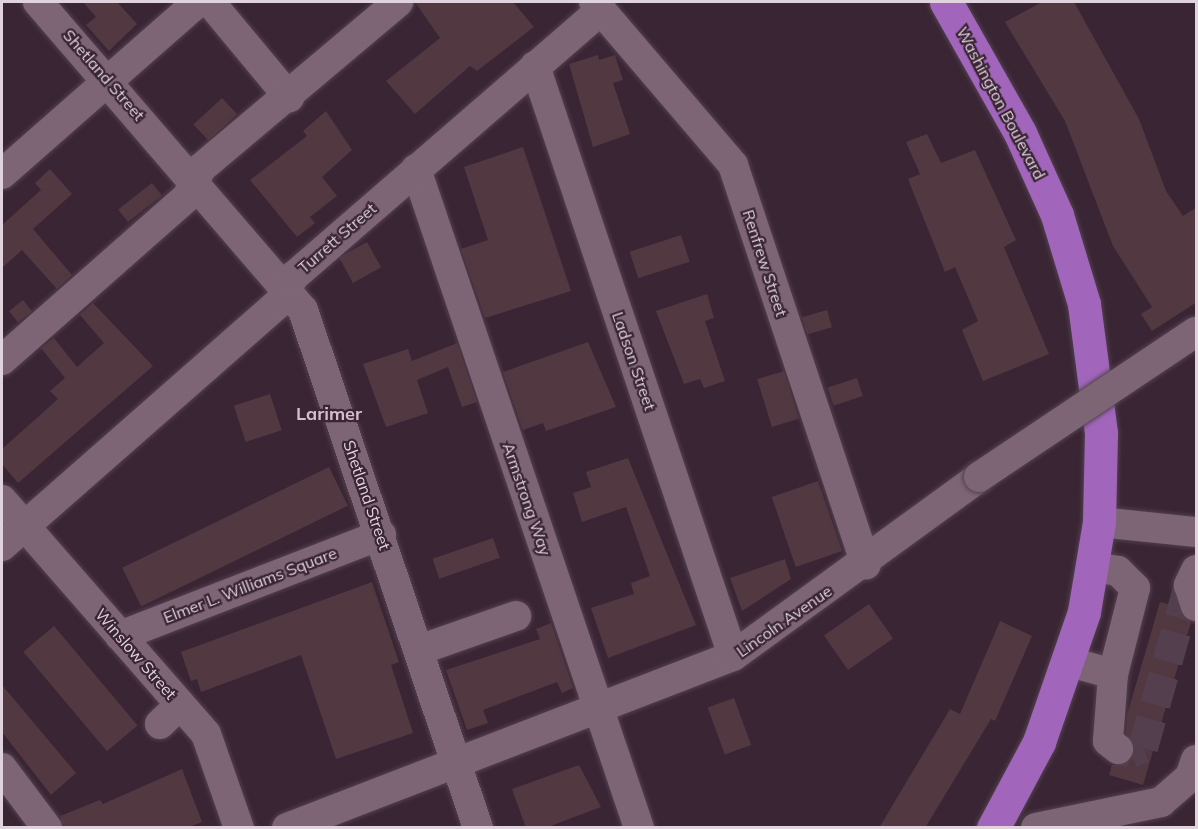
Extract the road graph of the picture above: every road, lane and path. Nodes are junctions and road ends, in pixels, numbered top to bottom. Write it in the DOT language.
graph roads {
  1 [pos="38,2"];
  2 [pos="198,2"];
  3 [pos="210,2"];
  4 [pos="398,2"];
  5 [pos="946,2"];
  6 [pos="597,6"];
  7 [pos="535,66"];
  8 [pos="109,79"];
  9 [pos="289,97"];
  10 [pos="416,169"];
  11 [pos="2,174"];
  12 [pos="194,181"];
  13 [pos="287,289"];
  14 [pos="1197,332"];
  15 [pos="2,360"];
  16 [pos="2,500"];
  17 [pos="1099,522"];
  18 [pos="24,527"];
  19 [pos="1197,532"];
  20 [pos="381,535"];
  21 [pos="2,546"];
  22 [pos="866,564"];
  23 [pos="1093,567"];
  24 [pos="1197,570"];
  25 [pos="1197,606"];
  26 [pos="516,616"];
  27 [pos="120,636"];
  28 [pos="419,650"];
  29 [pos="733,656"];
  30 [pos="1070,662"];
  31 [pos="1113,674"];
  32 [pos="596,709"];
  33 [pos="1118,749"];
  34 [pos="1197,760"];
  35 [pos="457,762"];
  36 [pos="2,768"];
  37 [pos="47,828"];
  38 [pos="239,828"];
  39 [pos="287,828"];
  40 [pos="478,828"];
  41 [pos="639,828"];
  42 [pos="993,828"];
  43 [pos="1036,828"];
  1 -- 8 [label="street, Shetland Street"];
  2 -- 8 [label="street"];
  3 -- 9 [label="street"];
  4 -- 9 [label="street"];
  5 -- 17 [label="highway, Washington Boulevard"];
  6 -- 7 [label="street, Turrett Street"];
  6 -- 22 [label="street, Renfrew Street"];
  7 -- 10 [label="street, Turrett Street"];
  7 -- 29 [label="street, Ladson Street"];
  8 -- 11 [label="street"];
  8 -- 12 [label="street, Shetland Street"];
  9 -- 12 [label="street"];
  10 -- 13 [label="street, Turrett Street"];
  10 -- 32 [label="street, Armstrong Way"];
  12 -- 13 [label="street, Shetland Street"];
  12 -- 15 [label="street"];
  13 -- 18 [label="street, Turrett Street"];
  13 -- 20 [label="street, Shetland Street"];
  14 -- 22 [label="street, Lincoln Avenue, bridge"];
  16 -- 18 [label="street, Winslow Street"];
  17 -- 19 [label="street"];
  17 -- 23 [label="highway, Washington Boulevard"];
  18 -- 21 [label="street, Turrett Street"];
  18 -- 27 [label="street, Winslow Street"];
  20 -- 27 [label="street, Elmer L. Williams Square"];
  20 -- 28 [label="street, Shetland Street"];
  22 -- 29 [label="street, Lincoln Avenue"];
  23 -- 30 [label="highway, Washington Boulevard"];
  23 -- 31 [label="street"];
  24 -- 25 [label="street"];
  26 -- 28 [label="street"];
  27 -- 38 [label="street, Winslow Street"];
  28 -- 35 [label="street, Shetland Street"];
  29 -- 32 [label="street, Lincoln Avenue"];
  30 -- 31 [label="street"];
  30 -- 42 [label="highway, Washington Boulevard"];
  31 -- 33 [label="street"];
  32 -- 35 [label="street, Lincoln Avenue"];
  32 -- 41 [label="street, Armstrong Way"];
  34 -- 43 [label="street"];
  35 -- 39 [label="street, Lincoln Avenue"];
  35 -- 40 [label="street, Shetland Street"];
  36 -- 37 [label="street"];
}
